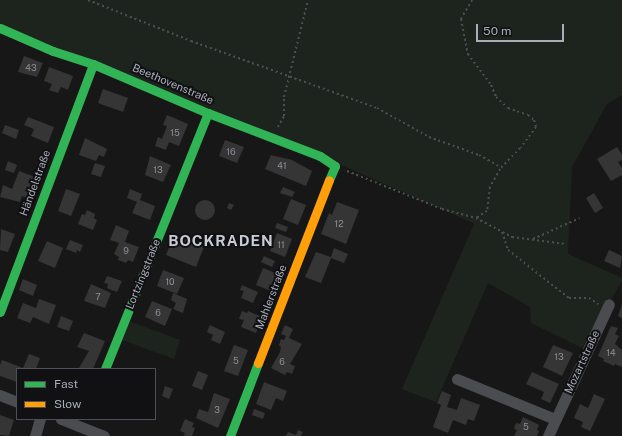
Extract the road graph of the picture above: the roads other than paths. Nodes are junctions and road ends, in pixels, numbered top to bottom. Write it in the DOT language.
graph roads {
  1 [pos="0,28"];
  2 [pos="92,64"];
  3 [pos="208,112"];
  4 [pos="335,166"];
  5 [pos="609,304"];
  6 [pos="0,312"];
  7 [pos="105,368"];
  8 [pos="457,378"];
  9 [pos="0,395"];
  10 [pos="16,402"];
  11 [pos="555,419"];
  12 [pos="40,420"];
  13 [pos="66,420"];
  14 [pos="83,423"];
  15 [pos="35,436"];
  16 [pos="104,436"];
  17 [pos="230,436"];
  18 [pos="548,436"];
  1 -- 2 [label="street, Beethovenstraße"];
  2 -- 3 [label="street, Beethovenstraße"];
  2 -- 6 [label="street, Händelstraße"];
  3 -- 4 [label="street, Beethovenstraße"];
  3 -- 7 [label="street, Lortzingstraße"];
  4 -- 17 [label="street, Mahlerstraße"];
  5 -- 11 [label="street, Mozartstraße"];
  8 -- 11 [label="street"];
  9 -- 10 [label="street"];
  11 -- 18 [label="street, Mozartstraße"];
  12 -- 15 [label="street"];
  13 -- 14 [label="street"];
  14 -- 16 [label="street"];
}
